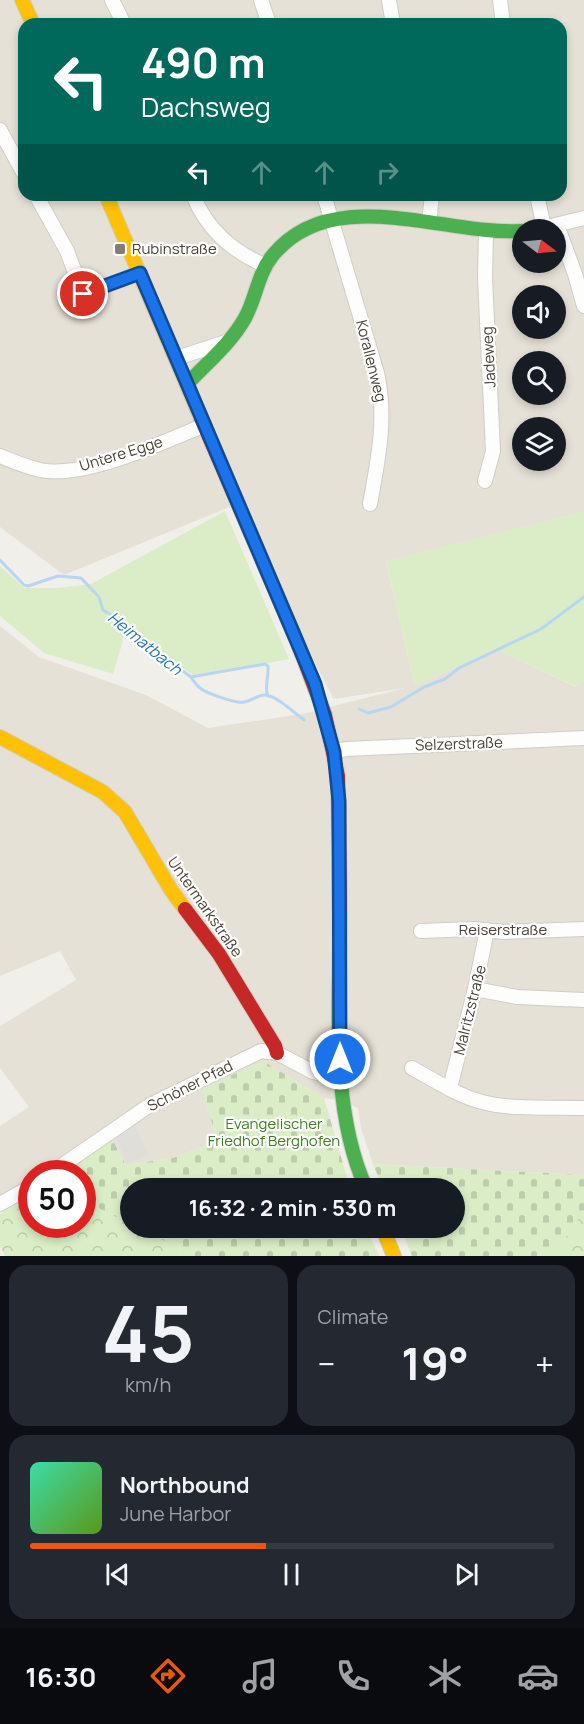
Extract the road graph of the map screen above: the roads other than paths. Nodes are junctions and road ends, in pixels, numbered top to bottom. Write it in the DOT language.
graph roads {
  1 [pos="22,0"];
  2 [pos="112,0"];
  3 [pos="261,0"];
  4 [pos="389,0"];
  5 [pos="500,0"];
  6 [pos="30,18"];
  7 [pos="121,18"];
  8 [pos="267,18"];
  9 [pos="392,18"];
  10 [pos="502,18"];
  11 [pos="0,130"];
  12 [pos="18,163"];
  13 [pos="39,201"];
  14 [pos="109,201"];
  15 [pos="196,201"];
  16 [pos="326,201"];
  17 [pos="431,201"];
  18 [pos="538,201"];
  19 [pos="584,218"];
  20 [pos="543,219"];
  21 [pos="332,221"];
  22 [pos="429,222"];
  23 [pos="566,223"];
  24 [pos="512,231"];
  25 [pos="486,232"];
  26 [pos="566,260"];
  27 [pos="266,266"];
  28 [pos="140,273"];
  29 [pos="584,306"];
  30 [pos="228,341"];
  31 [pos="177,358"];
  32 [pos="188,383"];
  33 [pos="205,425"];
  34 [pos="0,456"];
  35 [pos="485,481"];
  36 [pos="369,504"];
  37 [pos="0,737"];
  38 [pos="584,738"];
  39 [pos="334,752"];
  40 [pos="584,929"];
  41 [pos="487,930"];
  42 [pos="421,931"];
  43 [pos="476,989"];
  44 [pos="584,1000"];
  45 [pos="277,1053"];
  46 [pos="412,1068"];
  47 [pos="340,1077"];
  48 [pos="450,1088"];
  49 [pos="584,1108"];
  50 [pos="70,1160"];
  51 [pos="362,1178"];
  52 [pos="18,1194"];
  53 [pos="0,1204"];
  54 [pos="387,1238"];
  55 [pos="394,1256"];
  1 -- 6 [label="main road"];
  2 -- 7 [label="street"];
  3 -- 8 [label="street"];
  4 -- 9 [label="street"];
  5 -- 10 [label="street"];
  11 -- 12 [label="street"];
  13 -- 28 [label="street"];
  14 -- 28 [label="main road"];
  15 -- 27 [label="street"];
  16 -- 21 [label="street, Korallenweg"];
  17 -- 22 [label="street"];
  18 -- 20 [label="street"];
  19 -- 23 [label="street"];
  21 -- 22 [label="main road"];
  21 -- 27 [label="main road"];
  21 -- 36 [label="street, Korallenweg"];
  22 -- 25 [label="main road"];
  24 -- 25 [label="main road"];
  25 -- 35 [label="street, Jadeweg"];
  26 -- 29 [label="street"];
  27 -- 30 [label="main road"];
  28 -- 31 [label="main road"];
  30 -- 31 [label="street"];
  30 -- 32 [label="main road"];
  31 -- 32 [label="main road"];
  32 -- 33 [label="main road"];
  33 -- 34 [label="street, Untere Egge"];
  33 -- 39 [label="main road"];
  37 -- 45 [label="main road, Untermarkstraße"];
  38 -- 39 [label="street, Selzerstraße"];
  39 -- 47 [label="main road"];
  40 -- 41 [label="street, Reiserstraße"];
  41 -- 42 [label="street, Reiserstraße"];
  41 -- 43 [label="street, Malritzstraße"];
  43 -- 44 [label="street"];
  43 -- 48 [label="street, Malritzstraße"];
  45 -- 47 [label="street"];
  45 -- 50 [label="street, Schöner Pfad"];
  46 -- 48 [label="street"];
  47 -- 51 [label="main road"];
  48 -- 49 [label="street"];
  52 -- 53 [label="street"];
  54 -- 55 [label="main road"];
}
